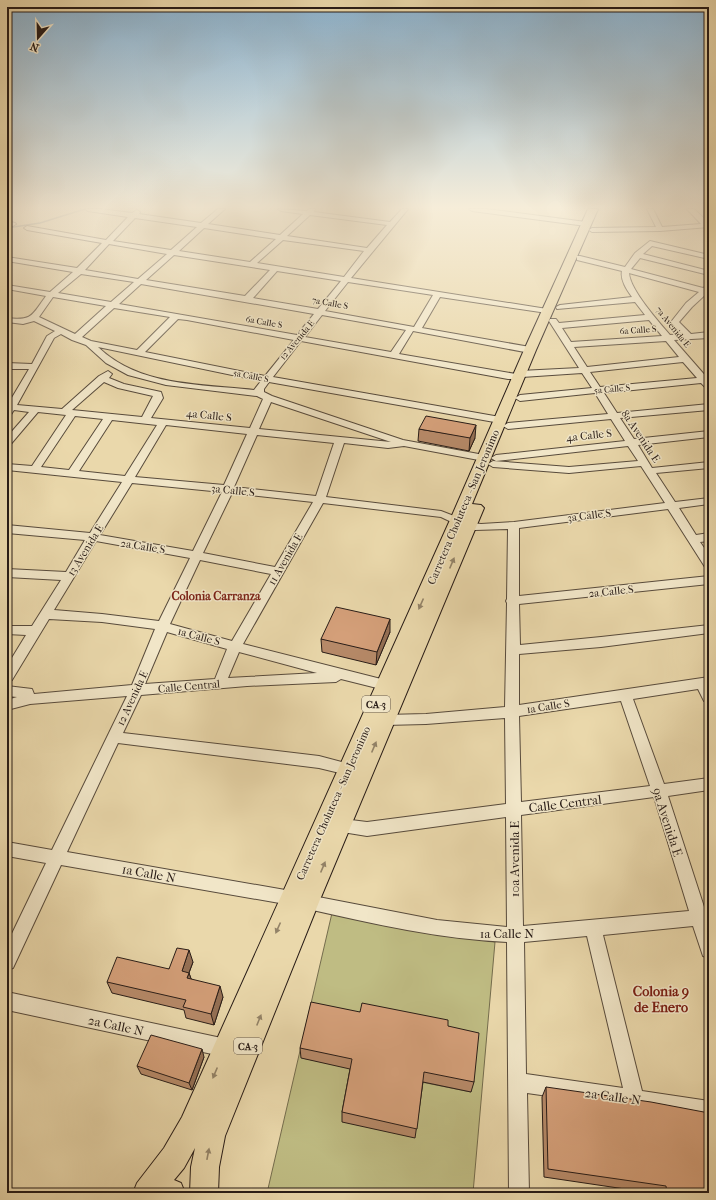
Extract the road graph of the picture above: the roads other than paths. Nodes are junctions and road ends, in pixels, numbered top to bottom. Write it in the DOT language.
graph roads {
  1 [pos="40,265"];
  2 [pos="85,265"];
  3 [pos="157,265"];
  4 [pos="258,265"];
  5 [pos="358,265"];
  6 [pos="573,265"];
  7 [pos="577,265"];
  8 [pos="608,265"];
  9 [pos="631,265"];
  10 [pos="675,265"];
  11 [pos="276,268"];
  12 [pos="628,270"];
  13 [pos="79,271"];
  14 [pos="709,274"];
  15 [pos="347,279"];
  16 [pos="138,281"];
  17 [pos="7,287"];
  18 [pos="708,290"];
  19 [pos="438,294"];
  20 [pos="51,295"];
  21 [pos="246,299"];
  22 [pos="637,299"];
  23 [pos="110,306"];
  24 [pos="321,312"];
  25 [pos="176,316"];
  26 [pos="554,316"];
  27 [pos="34,318"];
  28 [pos="652,318"];
  29 [pos="7,320"];
  30 [pos="414,328"];
  31 [pos="60,331"];
  32 [pos="709,335"];
  33 [pos="688,336"];
  34 [pos="668,337"];
  35 [pos="75,338"];
  36 [pos="298,338"];
  37 [pos="89,343"];
  38 [pos="568,345"];
  39 [pos="530,350"];
  40 [pos="139,353"];
  41 [pos="394,355"];
  42 [pos="686,360"];
  43 [pos="7,366"];
  44 [pos="35,367"];
  45 [pos="118,367"];
  46 [pos="584,370"];
  47 [pos="133,374"];
  48 [pos="522,375"];
  49 [pos="102,378"];
  50 [pos="266,379"];
  51 [pos="113,383"];
  52 [pos="707,383"];
  53 [pos="597,390"];
  54 [pos="259,391"];
  55 [pos="268,397"];
  56 [pos="520,398"];
  57 [pos="709,407"];
  58 [pos="9,410"];
  59 [pos="36,410"];
  60 [pos="68,413"];
  61 [pos="614,416"];
  62 [pos="110,418"];
  63 [pos="145,421"];
  64 [pos="163,423"];
  65 [pos="504,423"];
  66 [pos="252,432"];
  67 [pos="709,434"];
  68 [pos="340,440"];
  69 [pos="631,442"];
  70 [pos="7,443"];
  71 [pos="404,443"];
  72 [pos="491,460"];
  73 [pos="709,465"];
  74 [pos="648,467"];
  75 [pos="7,468"];
  76 [pos="35,469"];
  77 [pos="72,474"];
  78 [pos="129,479"];
  79 [pos="228,489"];
  80 [pos="320,500"];
  81 [pos="709,501"];
  82 [pos="672,504"];
  83 [pos="463,523"];
  84 [pos="514,525"];
  85 [pos="7,529"];
  86 [pos="93,537"];
  87 [pos="709,537"];
  88 [pos="693,539"];
  89 [pos="196,555"];
  90 [pos="709,564"];
  91 [pos="278,572"];
  92 [pos="7,573"];
  93 [pos="69,576"];
  94 [pos="709,580"];
  95 [pos="512,601"];
  96 [pos="46,614"];
  97 [pos="163,626"];
  98 [pos="709,629"];
  99 [pos="7,630"];
  100 [pos="35,631"];
  101 [pos="235,646"];
  102 [pos="514,650"];
  103 [pos="349,676"];
  104 [pos="7,677"];
  105 [pos="705,682"];
  106 [pos="219,684"];
  107 [pos="385,685"];
  108 [pos="7,691"];
  109 [pos="136,691"];
  110 [pos="624,694"];
  111 [pos="709,698"];
  112 [pos="30,699"];
  113 [pos="7,705"];
  114 [pos="512,711"];
  115 [pos="385,720"];
  116 [pos="114,737"];
  117 [pos="348,769"];
  118 [pos="709,784"];
  119 [pos="659,790"];
  120 [pos="514,809"];
  121 [pos="333,824"];
  122 [pos="7,849"];
  123 [pos="58,858"];
  124 [pos="299,900"];
  125 [pos="704,917"];
  126 [pos="593,928"];
  127 [pos="515,935"];
  128 [pos="709,950"];
  129 [pos="7,962"];
  130 [pos="7,1001"];
  131 [pos="226,1048"];
  132 [pos="518,1082"];
  133 [pos="635,1099"];
  134 [pos="709,1110"];
  135 [pos="147,1193"];
  136 [pos="204,1193"];
  137 [pos="519,1193"];
  1 -- 13 [label="street, 7a Calle S"];
  2 -- 13 [label="street"];
  3 -- 16 [label="street"];
  4 -- 11 [label="street"];
  5 -- 15 [label="street, 12 Avenida E"];
  6 -- 26 [label="highway, Carretera Choluteca - San Jeronimo / CA-3"];
  7 -- 26 [label="highway, Carretera Choluteca - San Jeronimo / CA-3"];
  8 -- 12 [label="street"];
  9 -- 12 [label="street"];
  10 -- 14 [label="street"];
  11 -- 15 [label="street"];
  11 -- 21 [label="street"];
  12 -- 18 [label="street"];
  12 -- 22 [label="street, 7a Avenida E"];
  13 -- 16 [label="street, 7a Calle S"];
  13 -- 20 [label="street"];
  15 -- 19 [label="street"];
  15 -- 24 [label="street, 12 Avenida E"];
  16 -- 21 [label="street, 7a Calle S"];
  16 -- 23 [label="street"];
  17 -- 20 [label="street, 6a Calle S"];
  18 -- 33 [label="street"];
  19 -- 26 [label="street"];
  19 -- 30 [label="street"];
  20 -- 23 [label="street, 6a Calle S"];
  20 -- 27 [label="street"];
  21 -- 24 [label="street, 7a Calle S"];
  22 -- 26 [label="street"];
  22 -- 28 [label="street, 7a Avenida E"];
  23 -- 25 [label="street, 6a Calle S"];
  23 -- 35 [label="street"];
  24 -- 30 [label="street, 7a Calle S"];
  24 -- 36 [label="street, 12 Avenida E"];
  25 -- 36 [label="street, 6a Calle S"];
  25 -- 40 [label="street"];
  26 -- 28 [label="street"];
  26 -- 38 [label="street, 8a Avenida E"];
  26 -- 39 [label="highway, Carretera Choluteca - San Jeronimo / CA-3"];
  26 -- 48 [label="highway, Carretera Choluteca - San Jeronimo / CA-3"];
  27 -- 29 [label="street"];
  27 -- 31 [label="street, 5a Calle S"];
  28 -- 34 [label="street, 7a Avenida E"];
  30 -- 39 [label="street, 7a Calle S"];
  30 -- 41 [label="street"];
  31 -- 35 [label="street, 5a Calle S"];
  31 -- 44 [label="street"];
  32 -- 33 [label="street, 6a Calle S"];
  33 -- 34 [label="street, 6a Calle S"];
  34 -- 38 [label="street, 6a Calle S"];
  34 -- 42 [label="street, 7a Avenida E"];
  35 -- 37 [label="street, 5a Calle S"];
  36 -- 41 [label="street, 6a Calle S"];
  36 -- 50 [label="street, 12 Avenida E"];
  37 -- 40 [label="street, 5a Calle S"];
  37 -- 45 [label="street, 4a Calle S"];
  38 -- 46 [label="street, 8a Avenida E"];
  39 -- 48 [label="highway, Carretera Choluteca - San Jeronimo / CA-3"];
  40 -- 50 [label="street, 5a Calle S"];
  41 -- 48 [label="street, 6a Calle S"];
  42 -- 46 [label="street, 6a Calle S"];
  42 -- 52 [label="street, 7a Avenida E"];
  43 -- 44 [label="street"];
  44 -- 58 [label="street"];
  45 -- 47 [label="street, 4a Calle S"];
  45 -- 49 [label="street"];
  46 -- 48 [label="street, 6a Calle S"];
  46 -- 53 [label="street, 8a Avenida E"];
  47 -- 51 [label="street"];
  47 -- 54 [label="street, 4a Calle S"];
  48 -- 56 [label="highway, Carretera Choluteca - San Jeronimo / CA-3"];
  48 -- 65 [label="highway, Carretera Choluteca - San Jeronimo / CA-3"];
  49 -- 51 [label="street"];
  49 -- 60 [label="street"];
  50 -- 54 [label="street, 12 Avenida E"];
  50 -- 65 [label="street, 5a Calle S"];
  51 -- 63 [label="street"];
  52 -- 53 [label="street, 5a Calle S"];
  53 -- 56 [label="street, 5a Calle S"];
  53 -- 61 [label="street, 8a Avenida E"];
  54 -- 55 [label="street, 4a Calle S"];
  55 -- 66 [label="street, 12 Avenida E"];
  55 -- 71 [label="street, 4a Calle S"];
  56 -- 65 [label="highway, Carretera Choluteca - San Jeronimo / CA-3"];
  57 -- 61 [label="street, 5a Calle S"];
  58 -- 59 [label="street, 4a Calle S"];
  59 -- 60 [label="street, 4a Calle S"];
  59 -- 70 [label="street"];
  60 -- 62 [label="street, 4a Calle S"];
  60 -- 76 [label="street"];
  61 -- 65 [label="street, 5a Calle S"];
  61 -- 69 [label="street, 8a Avenida E"];
  62 -- 63 [label="street, 4a Calle S"];
  62 -- 77 [label="street"];
  63 -- 64 [label="street, 4a Calle S"];
  64 -- 66 [label="street, 4a Calle S"];
  64 -- 78 [label="street, 13 Avenida E"];
  65 -- 72 [label="highway, Carretera Choluteca - San Jeronimo / CA-3"];
  66 -- 68 [label="street, 4a Calle S"];
  66 -- 79 [label="street, 12 Avenida E"];
  67 -- 69 [label="street, 4a Calle S"];
  68 -- 71 [label="street, 4a Calle S"];
  68 -- 80 [label="street, 11 Avenida E"];
  69 -- 72 [label="street, 4a Calle S"];
  69 -- 74 [label="street, 8a Avenida E"];
  71 -- 72 [label="street, 4a Calle S"];
  72 -- 74 [label="street"];
  72 -- 83 [label="highway, Carretera Choluteca - San Jeronimo / CA-3"];
  73 -- 74 [label="street"];
  74 -- 82 [label="street, 8a Avenida E"];
  75 -- 76 [label="street, 3a Calle S"];
  76 -- 77 [label="street, 3a Calle S"];
  77 -- 78 [label="street, 3a Calle S"];
  78 -- 79 [label="street, 3a Calle S"];
  78 -- 86 [label="street, 13 Avenida E"];
  79 -- 80 [label="street, 3a Calle S"];
  79 -- 89 [label="street, 12 Avenida E"];
  80 -- 83 [label="street, 3a Calle S"];
  80 -- 91 [label="street, 11 Avenida E"];
  81 -- 82 [label="street, 3a Calle S"];
  82 -- 84 [label="street, 3a Calle S"];
  82 -- 88 [label="street, 8a Avenida E"];
  83 -- 84 [label="street, 3a Calle S"];
  83 -- 107 [label="highway, Carretera Choluteca - San Jeronimo / CA-3, one-way"];
  115 -- 83 [label="highway, Carretera Choluteca - San Jeronimo / CA-3, one-way"];
  84 -- 95 [label="street, 10a Avenida E"];
  85 -- 86 [label="street, 2a Calle S"];
  86 -- 89 [label="street, 2a Calle S"];
  86 -- 93 [label="street, 13 Avenida E"];
  87 -- 88 [label="street"];
  88 -- 90 [label="street, 8a Avenida E"];
  89 -- 91 [label="street, 2a Calle S"];
  89 -- 97 [label="street, 12 Avenida E"];
  91 -- 101 [label="street, 11 Avenida E"];
  92 -- 93 [label="street"];
  93 -- 96 [label="street, 13 Avenida E"];
  94 -- 95 [label="street, 2a Calle S"];
  95 -- 102 [label="street, 10a Avenida E"];
  96 -- 97 [label="street, 1a Calle S"];
  96 -- 100 [label="street, 13 Avenida E"];
  97 -- 101 [label="street, 1a Calle S"];
  97 -- 109 [label="street, 12 Avenida E"];
  98 -- 102 [label="street"];
  99 -- 100 [label="street"];
  100 -- 104 [label="street, 13 Avenida E"];
  101 -- 103 [label="street, 1a Calle S"];
  101 -- 106 [label="street, 11 Avenida E"];
  102 -- 114 [label="street, 10a Avenida E"];
  103 -- 106 [label="street, Calle Central"];
  103 -- 107 [label="street, 1a Calle S"];
  105 -- 110 [label="street, 1a Calle S"];
  105 -- 111 [label="street"];
  106 -- 109 [label="street, Calle Central"];
  107 -- 117 [label="highway, Carretera Choluteca - San Jeronimo / CA-3"];
  108 -- 112 [label="street, Calle Central"];
  109 -- 112 [label="street, Calle Central"];
  109 -- 116 [label="street, 12 Avenida E"];
  110 -- 114 [label="street, 1a Calle S"];
  110 -- 119 [label="street, 9a Avenida E"];
  112 -- 113 [label="street, Calle Central"];
  114 -- 115 [label="street, 1a Calle S"];
  114 -- 120 [label="street, 10a Avenida E"];
  121 -- 115 [label="highway, Carretera Choluteca - San Jeronimo / CA-3, one-way"];
  116 -- 117 [label="street"];
  116 -- 123 [label="street, 12 Avenida E"];
  117 -- 121 [label="highway, Carretera Choluteca - San Jeronimo / CA-3"];
  118 -- 119 [label="street, Calle Central"];
  119 -- 120 [label="street, Calle Central"];
  119 -- 125 [label="street, 9a Avenida E"];
  120 -- 121 [label="street, Calle Central"];
  120 -- 127 [label="street, 10a Avenida E"];
  121 -- 124 [label="highway, Carretera Choluteca - San Jeronimo / CA-3"];
  122 -- 123 [label="street, 1a Calle N"];
  123 -- 124 [label="street, 1a Calle N"];
  123 -- 129 [label="street, 12 Avenida E"];
  124 -- 127 [label="street, 1a Calle N"];
  124 -- 131 [label="highway, Carretera Choluteca - San Jeronimo / CA-3, one-way"];
  136 -- 124 [label="highway, Carretera Choluteca - San Jeronimo / CA-3, one-way"];
  125 -- 126 [label="street, 1a Calle N"];
  125 -- 128 [label="street, 9a Avenida E"];
  126 -- 127 [label="street, 1a Calle N"];
  126 -- 133 [label="street"];
  127 -- 132 [label="street, 10a Avenida E"];
  130 -- 131 [label="street, 2a Calle N"];
  131 -- 135 [label="highway, Carretera Choluteca - San Jeronimo / CA-3, one-way"];
  132 -- 133 [label="street, 2a Calle N"];
  132 -- 137 [label="street, 10a Avenida E"];
  133 -- 134 [label="street, 2a Calle N"];
}
